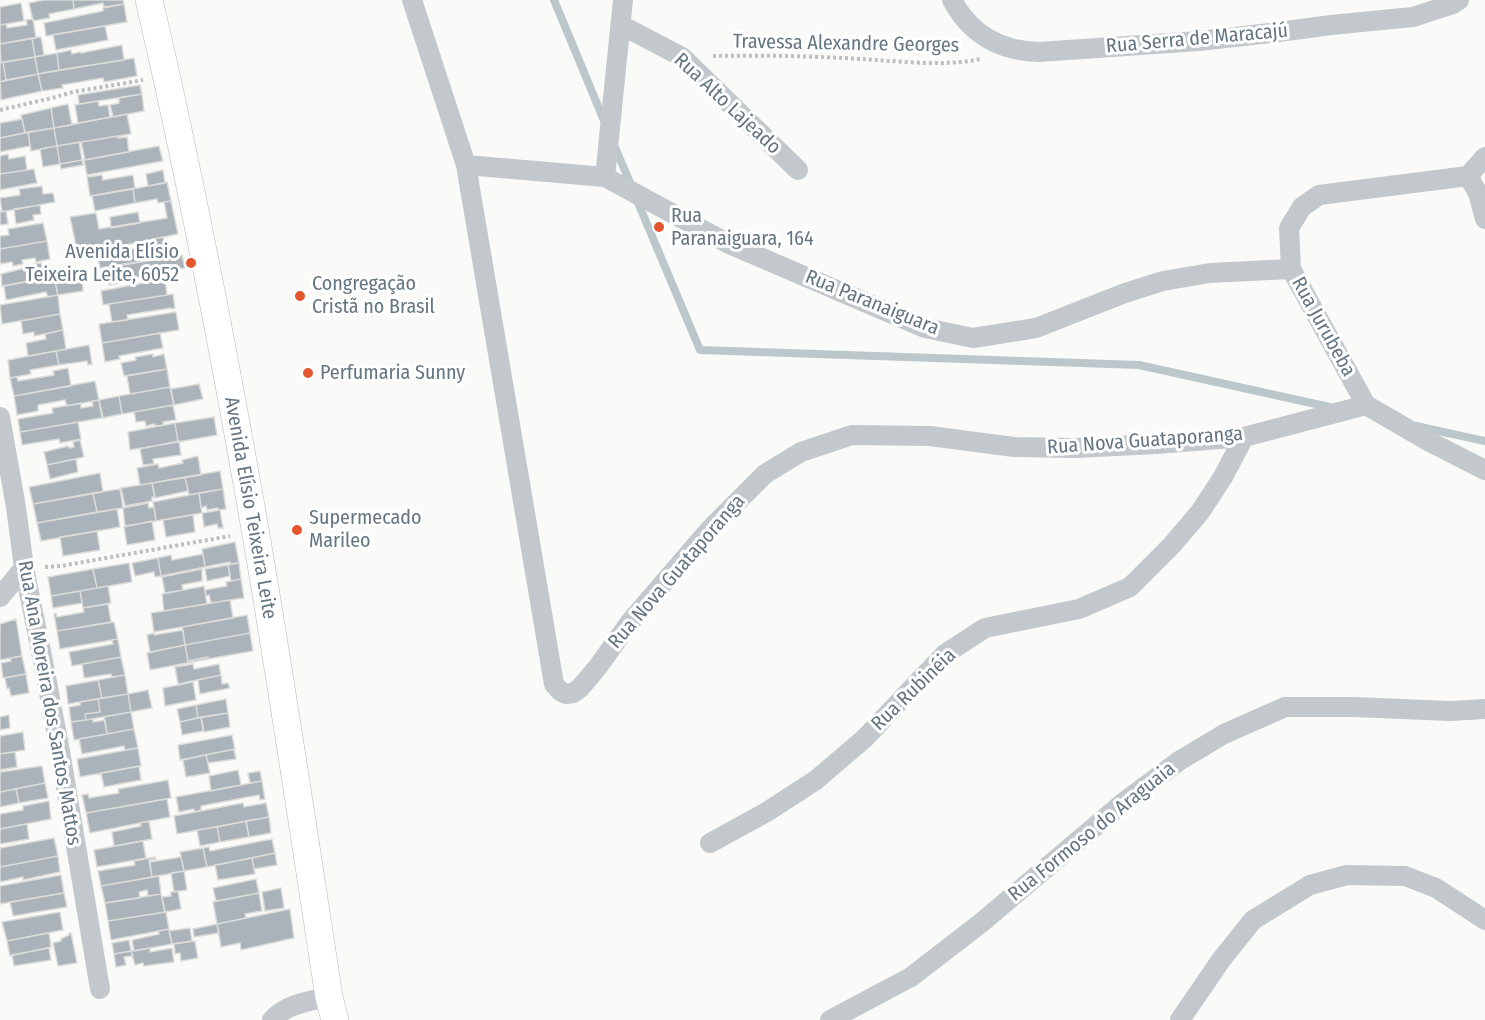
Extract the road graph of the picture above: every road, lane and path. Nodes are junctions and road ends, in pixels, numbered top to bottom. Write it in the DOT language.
graph roads {
  1 [pos="149,0"];
  2 [pos="412,0"];
  3 [pos="623,0"];
  4 [pos="952,0"];
  5 [pos="1459,0"];
  6 [pos="621,25"];
  7 [pos="1004,46"];
  8 [pos="682,57"];
  9 [pos="167,76"];
  10 [pos="0,110"];
  11 [pos="1485,157"];
  12 [pos="466,165"];
  13 [pos="798,170"];
  14 [pos="1468,176"];
  15 [pos="605,177"];
  16 [pos="1482,196"];
  17 [pos="1485,219"];
  18 [pos="1291,269"];
  19 [pos="1366,405"];
  20 [pos="0,417"];
  21 [pos="1244,436"];
  22 [pos="1485,470"];
  23 [pos="256,532"];
  24 [pos="24,568"];
  25 [pos="0,597"];
  26 [pos="1485,709"];
  27 [pos="710,843"];
  28 [pos="1485,920"];
  29 [pos="100,989"];
  30 [pos="332,1009"];
  31 [pos="272,1020"];
  32 [pos="830,1020"];
  33 [pos="1180,1020"];
  1 -- 9 [label="main road, Avenida Elísio Teixeira Leite"];
  2 -- 12 [label="street, Rua Nova Guataporanga"];
  3 -- 6 [label="street"];
  4 -- 7 [label="street, Rua Serra de Maracajú"];
  5 -- 7 [label="street, Rua Serra de Maracajú"];
  6 -- 8 [label="street, Rua Alto Lajeado"];
  6 -- 15 [label="street"];
  7 -- 8 [label="path, Travessa Alexandre Georges"];
  8 -- 13 [label="street, Rua Alto Lajeado"];
  9 -- 10 [label="path"];
  9 -- 23 [label="main road, Avenida Elísio Teixeira Leite"];
  11 -- 14 [label="street"];
  12 -- 15 [label="street, Rua Paranaiguara"];
  12 -- 21 [label="street, Rua Nova Guataporanga"];
  14 -- 16 [label="street"];
  14 -- 18 [label="street, Rua Jurubeba"];
  15 -- 18 [label="street, Rua Paranaiguara"];
  16 -- 17 [label="street"];
  18 -- 19 [label="street, Rua Jurubeba"];
  19 -- 21 [label="street, Rua Nova Guataporanga"];
  19 -- 22 [label="street"];
  20 -- 24 [label="street, Rua Ana Moreira dos Santos Mattos"];
  21 -- 27 [label="street, Rua Rubinéia"];
  23 -- 24 [label="path"];
  23 -- 30 [label="main road, Avenida Elísio Teixeira Leite"];
  24 -- 25 [label="street"];
  24 -- 29 [label="street, Rua Ana Moreira dos Santos Mattos"];
  26 -- 32 [label="street, Rua Formoso do Araguaia"];
  28 -- 33 [label="street"];
  30 -- 31 [label="street"];
}
